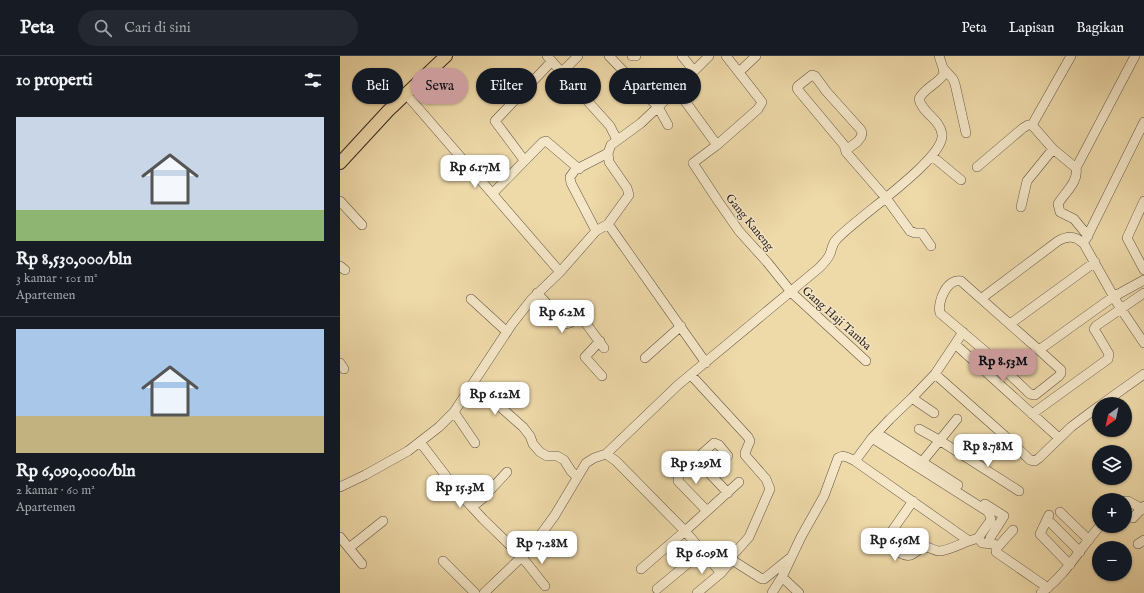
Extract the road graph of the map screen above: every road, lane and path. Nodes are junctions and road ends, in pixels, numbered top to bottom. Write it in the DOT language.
graph roads {
  1 [pos="446,56"];
  2 [pos="578,56"];
  3 [pos="609,56"];
  4 [pos="632,56"];
  5 [pos="636,56"];
  6 [pos="682,56"];
  7 [pos="709,56"];
  8 [pos="726,56"];
  9 [pos="756,56"];
  10 [pos="939,56"];
  11 [pos="1071,56"];
  12 [pos="1135,56"];
  13 [pos="549,58"];
  14 [pos="558,68"];
  15 [pos="566,68"];
  16 [pos="692,68"];
  17 [pos="697,68"];
  18 [pos="944,68"];
  19 [pos="739,72"];
  20 [pos="406,94"];
  21 [pos="590,104"];
  22 [pos="662,104"];
  23 [pos="687,104"];
  24 [pos="658,108"];
  25 [pos="1144,122"];
  26 [pos="668,125"];
  27 [pos="1032,125"];
  28 [pos="966,133"];
  29 [pos="617,140"];
  30 [pos="717,145"];
  31 [pos="1053,149"];
  32 [pos="846,150"];
  33 [pos="608,153"];
  34 [pos="932,156"];
  35 [pos="524,160"];
  36 [pos="340,163"];
  37 [pos="977,167"];
  38 [pos="1076,168"];
  39 [pos="579,169"];
  40 [pos="961,180"];
  41 [pos="493,194"];
  42 [pos="886,198"];
  43 [pos="1144,200"];
  44 [pos="340,201"];
  45 [pos="1021,206"];
  46 [pos="608,224"];
  47 [pos="362,225"];
  48 [pos="596,231"];
  49 [pos="1086,240"];
  50 [pos="931,246"];
  51 [pos="1095,262"];
  52 [pos="1144,270"];
  53 [pos="560,272"];
  54 [pos="1144,280"];
  55 [pos="792,292"];
  56 [pos="537,293"];
  57 [pos="1144,293"];
  58 [pos="471,298"];
  59 [pos="982,298"];
  60 [pos="1117,303"];
  61 [pos="1010,324"];
  62 [pos="681,326"];
  63 [pos="507,332"];
  64 [pos="963,332"];
  65 [pos="1141,332"];
  66 [pos="1144,343"];
  67 [pos="955,344"];
  68 [pos="1039,350"];
  69 [pos="645,358"];
  70 [pos="866,361"];
  71 [pos="706,363"];
  72 [pos="935,374"];
  73 [pos="1144,374"];
  74 [pos="691,375"];
  75 [pos="602,376"];
  76 [pos="472,384"];
  77 [pos="1112,397"];
  78 [pos="912,398"];
  79 [pos="1092,411"];
  80 [pos="454,412"];
  81 [pos="934,413"];
  82 [pos="1032,414"];
  83 [pos="957,419"];
  84 [pos="919,429"];
  85 [pos="874,436"];
  86 [pos="1005,436"];
  87 [pos="1059,438"];
  88 [pos="939,440"];
  89 [pos="963,441"];
  90 [pos="420,442"];
  91 [pos="475,443"];
  92 [pos="606,454"];
  93 [pos="728,456"];
  94 [pos="849,458"];
  95 [pos="696,459"];
  96 [pos="922,462"];
  97 [pos="507,472"];
  98 [pos="577,477"];
  99 [pos="739,482"];
  100 [pos="340,487"];
  101 [pos="1019,491"];
  102 [pos="728,493"];
  103 [pos="913,501"];
  104 [pos="1132,503"];
  105 [pos="472,507"];
  106 [pos="1143,508"];
  107 [pos="707,511"];
  108 [pos="1060,512"];
  109 [pos="1133,518"];
  110 [pos="382,520"];
  111 [pos="1013,530"];
  112 [pos="685,531"];
  113 [pos="1094,533"];
  114 [pos="340,537"];
  115 [pos="990,538"];
  116 [pos="973,540"];
  117 [pos="1089,540"];
  118 [pos="998,546"];
  119 [pos="349,548"];
  120 [pos="703,551"];
  121 [pos="1080,552"];
  122 [pos="522,557"];
  123 [pos="792,557"];
  124 [pos="732,560"];
  125 [pos="443,561"];
  126 [pos="362,564"];
  127 [pos="1070,565"];
  128 [pos="641,569"];
  129 [pos="721,573"];
  130 [pos="782,577"];
  131 [pos="545,586"];
  132 [pos="657,589"];
  133 [pos="1045,590"];
  134 [pos="488,592"];
  135 [pos="475,593"];
  136 [pos="697,593"];
  137 [pos="772,593"];
  138 [pos="799,593"];
  1 -- 20 [label="main road"];
  2 -- 15 [label="street"];
  3 -- 24 [label="street"];
  4 -- 5 [label="street"];
  6 -- 16 [label="street"];
  7 -- 17 [label="street"];
  8 -- 19 [label="street"];
  9 -- 19 [label="street"];
  10 -- 18 [label="street"];
  11 -- 27 [label="street"];
  12 -- 38 [label="street"];
  13 -- 14 [label="street"];
  13 -- 35 [label="street"];
  18 -- 28 [label="street"];
  18 -- 34 [label="street"];
  19 -- 30 [label="street"];
  20 -- 36 [label="main road"];
  20 -- 41 [label="street"];
  21 -- 29 [label="street"];
  22 -- 24 [label="street"];
  23 -- 30 [label="street"];
  24 -- 26 [label="street"];
  24 -- 29 [label="street"];
  25 -- 49 [label="street"];
  27 -- 31 [label="street"];
  27 -- 37 [label="street"];
  29 -- 33 [label="street"];
  30 -- 55 [label="street, Gang Kaneng"];
  31 -- 38 [label="street"];
  31 -- 45 [label="street"];
  32 -- 32 [label="street"];
  32 -- 42 [label="street"];
  33 -- 39 [label="street"];
  33 -- 46 [label="street"];
  34 -- 40 [label="street"];
  34 -- 42 [label="street"];
  35 -- 39 [label="street"];
  35 -- 41 [label="street"];
  38 -- 49 [label="street"];
  39 -- 48 [label="street"];
  41 -- 53 [label="street"];
  42 -- 50 [label="street"];
  42 -- 55 [label="street"];
  43 -- 52 [label="street"];
  44 -- 47 [label="street"];
  46 -- 48 [label="street"];
  46 -- 62 [label="street"];
  48 -- 53 [label="street"];
  49 -- 51 [label="street"];
  49 -- 59 [label="street"];
  51 -- 60 [label="street"];
  51 -- 61 [label="street"];
  53 -- 56 [label="street"];
  54 -- 60 [label="street"];
  55 -- 70 [label="street, Gang Haji Tamba"];
  55 -- 71 [label="street"];
  56 -- 63 [label="street"];
  56 -- 75 [label="street"];
  57 -- 60 [label="street"];
  58 -- 63 [label="street"];
  59 -- 61 [label="street"];
  59 -- 64 [label="street"];
  60 -- 65 [label="street"];
  60 -- 68 [label="street"];
  60 -- 82 [label="street"];
  61 -- 68 [label="street"];
  62 -- 69 [label="street"];
  62 -- 71 [label="street"];
  63 -- 76 [label="street"];
  64 -- 67 [label="street"];
  64 -- 68 [label="street"];
  65 -- 66 [label="street"];
  67 -- 72 [label="street"];
  67 -- 82 [label="street"];
  71 -- 74 [label="street"];
  72 -- 78 [label="street"];
  72 -- 86 [label="street"];
  73 -- 77 [label="street"];
  74 -- 92 [label="street"];
  74 -- 124 [label="street"];
  76 -- 80 [label="street"];
  76 -- 98 [label="street"];
  78 -- 81 [label="street"];
  78 -- 85 [label="street"];
  79 -- 87 [label="street"];
  80 -- 90 [label="street"];
  80 -- 91 [label="street"];
  82 -- 87 [label="street"];
  83 -- 88 [label="street"];
  84 -- 88 [label="street"];
  85 -- 94 [label="street"];
  85 -- 96 [label="street"];
  85 -- 116 [label="street"];
  86 -- 87 [label="street"];
  86 -- 89 [label="street"];
  88 -- 96 [label="street"];
  88 -- 101 [label="street"];
  90 -- 100 [label="street"];
  90 -- 105 [label="street"];
  92 -- 98 [label="street"];
  92 -- 112 [label="street"];
  93 -- 95 [label="street"];
  94 -- 103 [label="street"];
  94 -- 123 [label="street"];
  95 -- 102 [label="street"];
  95 -- 107 [label="street"];
  96 -- 115 [label="street"];
  97 -- 105 [label="street"];
  98 -- 122 [label="street"];
  99 -- 102 [label="street"];
  102 -- 107 [label="street"];
  103 -- 116 [label="street"];
  103 -- 116 [label="street"];
  104 -- 106 [label="street"];
  105 -- 122 [label="street"];
  106 -- 109 [label="street"];
  107 -- 112 [label="street"];
  108 -- 117 [label="street"];
  110 -- 119 [label="street"];
  111 -- 118 [label="street"];
  112 -- 120 [label="street"];
  112 -- 128 [label="street"];
  113 -- 117 [label="street"];
  114 -- 119 [label="street"];
  116 -- 118 [label="street"];
  117 -- 121 [label="street"];
  118 -- 133 [label="street"];
  119 -- 126 [label="street"];
  120 -- 129 [label="street"];
  120 -- 132 [label="street"];
  121 -- 127 [label="street"];
  121 -- 127 [label="street"];
  122 -- 131 [label="street"];
  122 -- 134 [label="street"];
  123 -- 124 [label="street"];
  123 -- 130 [label="street"];
  124 -- 129 [label="street"];
  125 -- 135 [label="street"];
  127 -- 133 [label="street"];
  129 -- 136 [label="street"];
  130 -- 137 [label="street"];
  130 -- 138 [label="street"];
}
